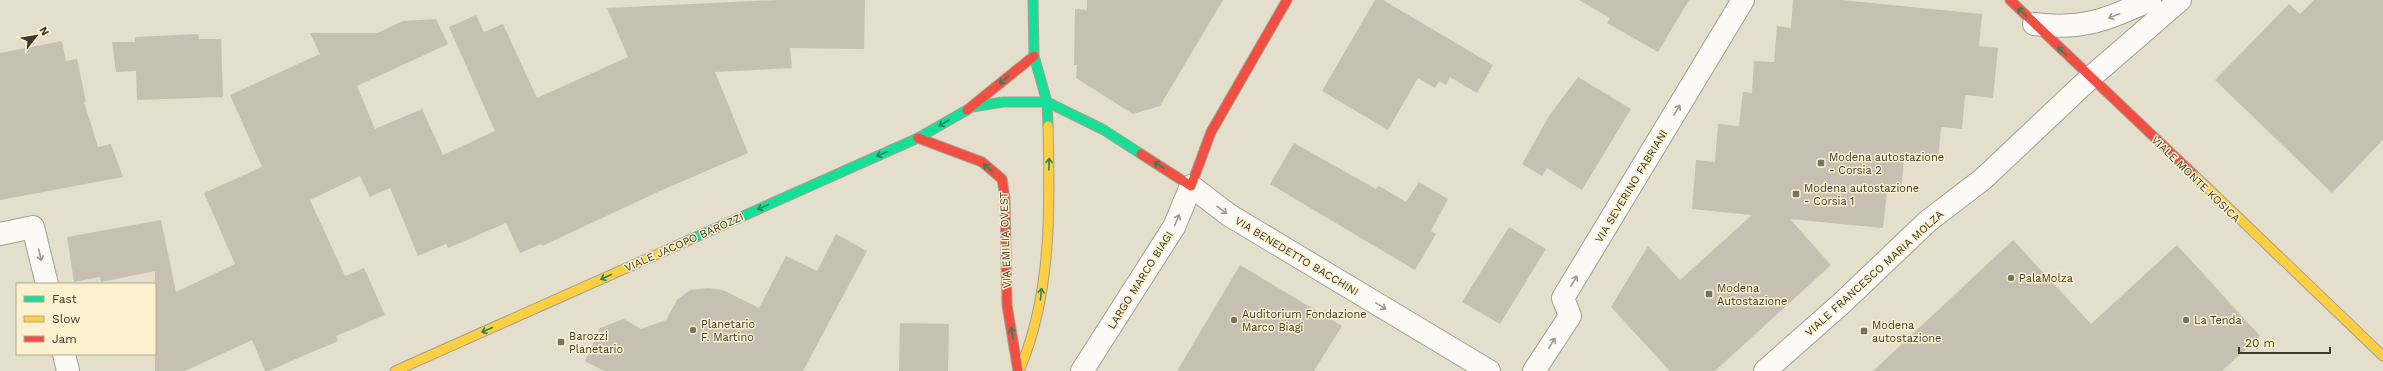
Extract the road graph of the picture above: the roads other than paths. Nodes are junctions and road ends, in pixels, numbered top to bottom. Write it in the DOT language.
graph roads {
  1 [pos="1033,0"];
  2 [pos="1287,0"];
  3 [pos="1743,0"];
  4 [pos="2010,0"];
  5 [pos="2150,0"];
  6 [pos="2180,0"];
  7 [pos="2034,24"];
  8 [pos="1034,56"];
  9 [pos="2090,78"];
  10 [pos="1047,102"];
  11 [pos="971,108"];
  12 [pos="918,138"];
  13 [pos="1191,186"];
  14 [pos="0,234"];
  15 [pos="47,283"];
  16 [pos="64,355"];
  17 [pos="2383,356"];
  18 [pos="68,371"];
  19 [pos="395,371"];
  20 [pos="1018,371"];
  21 [pos="1082,371"];
  22 [pos="1489,371"];
  23 [pos="1534,371"];
  24 [pos="1765,371"];
  1 -- 8 [label="street"];
  2 -- 13 [label="street"];
  23 -- 3 [label="street, VIA SEVERINO FABRIANI, one-way"];
  7 -- 4 [label="street, VIALE MONTE KOSICA, one-way"];
  5 -- 7 [label="street, one-way"];
  6 -- 9 [label="street, VIALE FRANCESCO MARIA MOLZA"];
  9 -- 7 [label="street, VIALE MONTE KOSICA, one-way"];
  8 -- 10 [label="street, VIA EMILIA OVEST"];
  8 -- 11 [label="street, one-way"];
  9 -- 17 [label="street, VIALE MONTE KOSICA"];
  9 -- 24 [label="street, VIALE FRANCESCO MARIA MOLZA"];
  10 -- 11 [label="street"];
  13 -- 10 [label="street, one-way"];
  20 -- 10 [label="street, VIA EMILIA OVEST, one-way"];
  11 -- 12 [label="street, VIALE JACOPO BAROZZI, one-way"];
  12 -- 19 [label="street, VIALE JACOPO BAROZZI, one-way"];
  20 -- 12 [label="street, VIA EMILIA OVEST, one-way"];
  21 -- 13 [label="street, LARGO MARCO BIAGI, one-way"];
  13 -- 22 [label="street, VIA BENEDETTO BACCHINI, one-way"];
  14 -- 15 [label="street, one-way"];
  16 -- 18 [label="street"];
}
